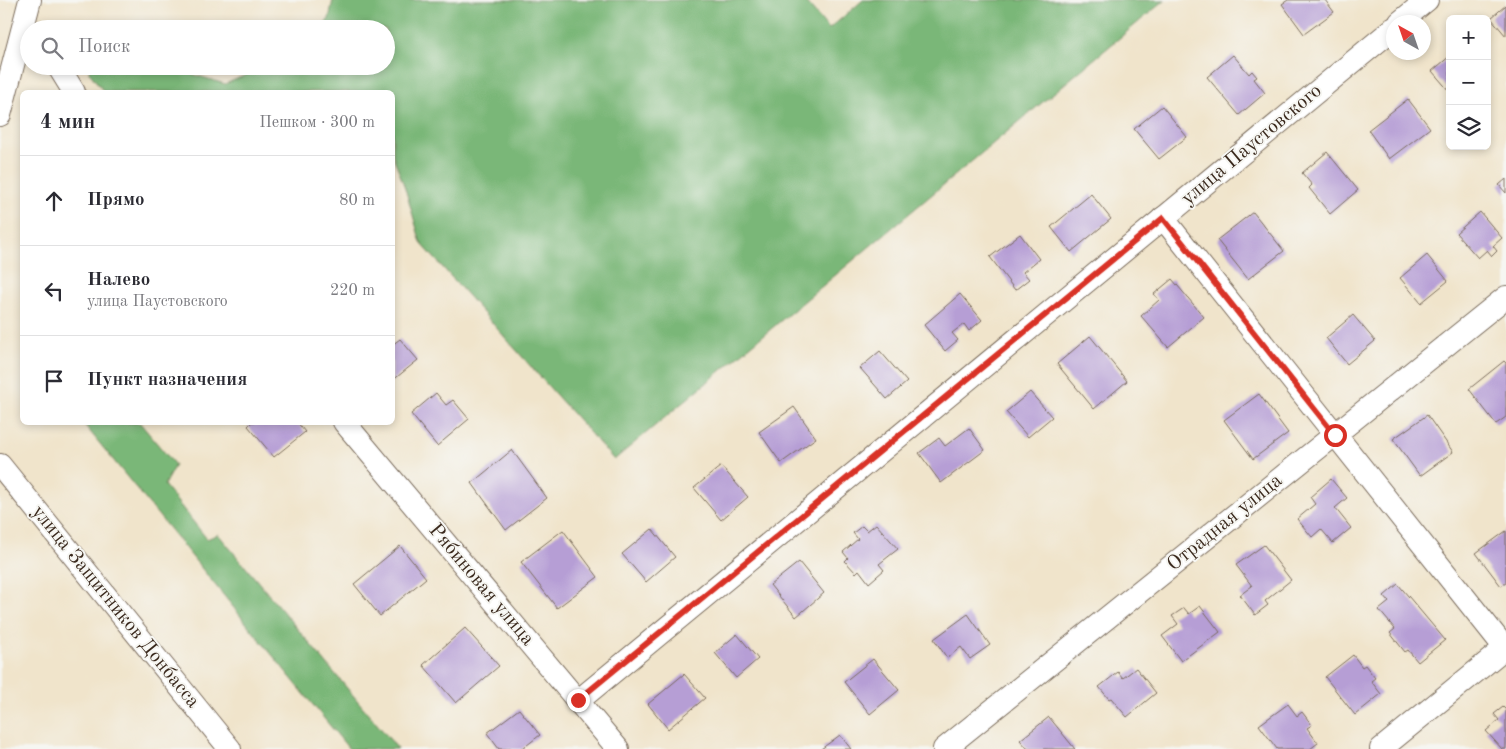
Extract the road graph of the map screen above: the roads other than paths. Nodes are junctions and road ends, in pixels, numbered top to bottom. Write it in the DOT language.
graph roads {
  1 [pos="1427,0"];
  2 [pos="1409,15"];
  3 [pos="1386,35"];
  4 [pos="20,48"];
  5 [pos="64,75"];
  6 [pos="73,90"];
  7 [pos="0,115"];
  8 [pos="1163,218"];
  9 [pos="1506,298"];
  10 [pos="347,425"];
  11 [pos="1335,435"];
  12 [pos="0,465"];
  13 [pos="1505,648"];
  14 [pos="578,700"];
  15 [pos="230,749"];
  16 [pos="618,749"];
  17 [pos="944,749"];
  18 [pos="1382,749"];
  1 -- 2 [label="street"];
  3 -- 8 [label="street, улица Паустовского"];
  4 -- 7 [label="street"];
  5 -- 6 [label="street"];
  8 -- 11 [label="street"];
  8 -- 14 [label="street, улица Паустовского"];
  9 -- 11 [label="street, Отрадная улица"];
  10 -- 14 [label="street, Рябиновая улица"];
  11 -- 13 [label="street"];
  11 -- 17 [label="street, Отрадная улица"];
  12 -- 15 [label="street, улица Защитников Донбасса"];
  13 -- 18 [label="street"];
  14 -- 16 [label="street, Рябиновая улица"];
}
